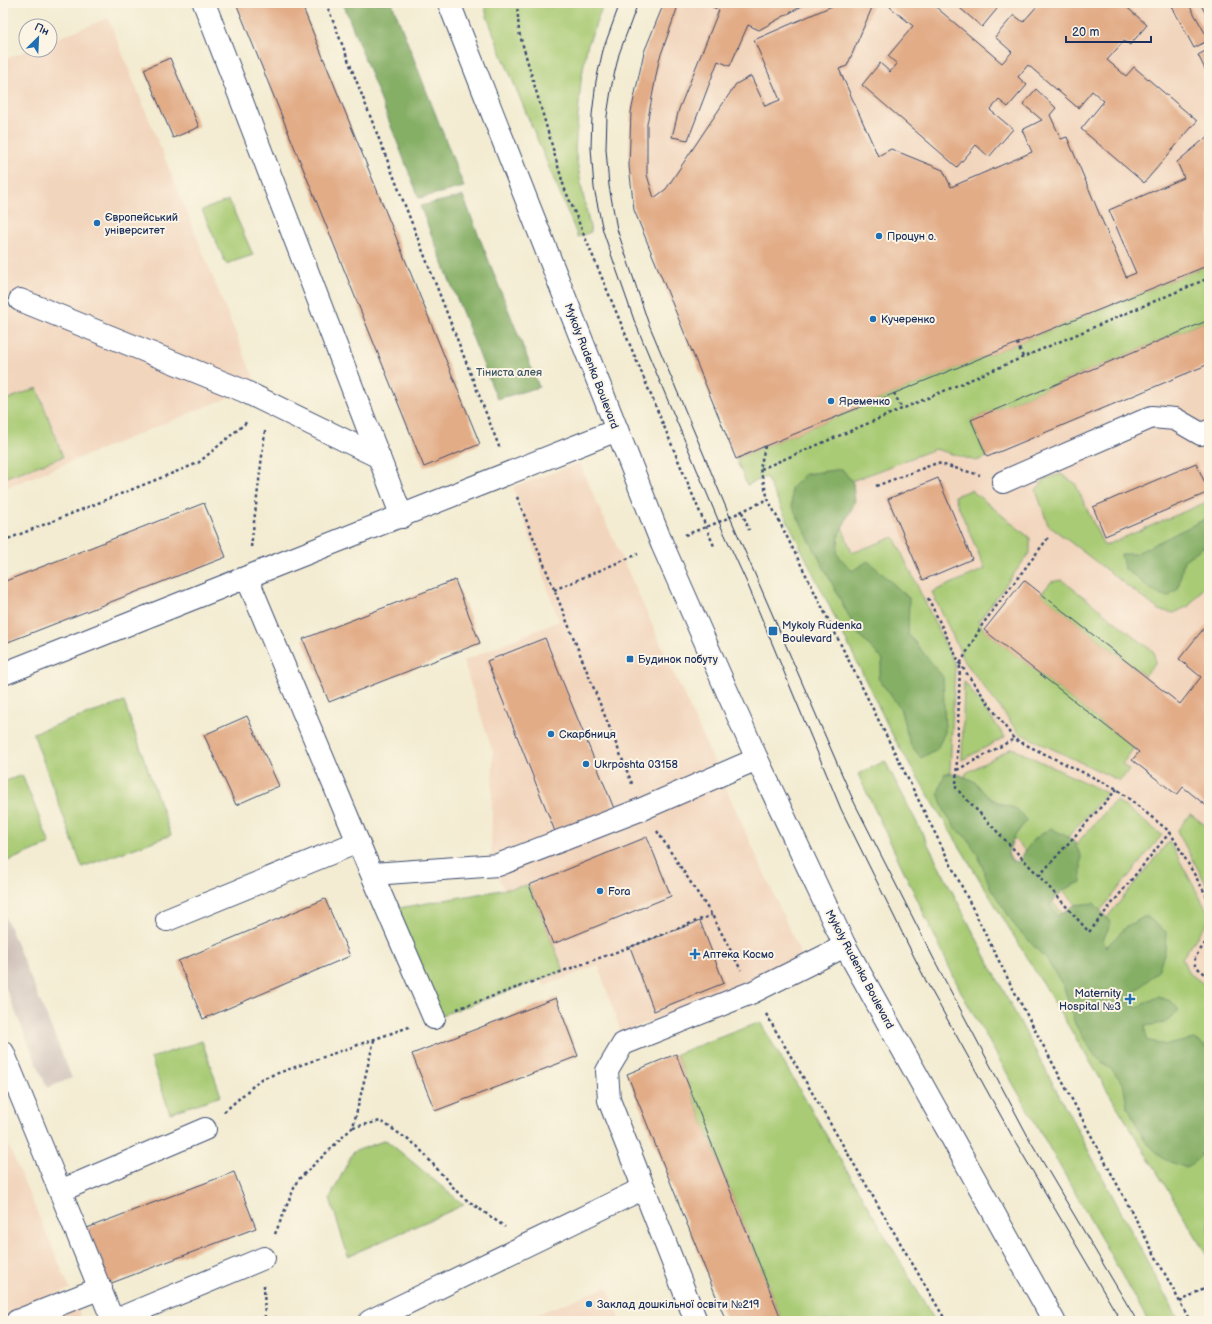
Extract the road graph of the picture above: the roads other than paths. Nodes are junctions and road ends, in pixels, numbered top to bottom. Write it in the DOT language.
graph roads {
  1 [pos="204,3"];
  2 [pos="449,3"];
  3 [pos="20,300"];
  4 [pos="617,430"];
  5 [pos="1209,431"];
  6 [pos="379,457"];
  7 [pos="1003,482"];
  8 [pos="402,517"];
  9 [pos="247,578"];
  10 [pos="3,674"];
  11 [pos="757,759"];
  12 [pos="358,842"];
  13 [pos="373,874"];
  14 [pos="167,920"];
  15 [pos="845,946"];
  16 [pos="434,1018"];
  17 [pos="3,1052"];
  18 [pos="205,1128"];
  19 [pos="644,1188"];
  20 [pos="60,1192"];
  21 [pos="264,1258"];
  22 [pos="101,1288"];
  23 [pos="17,1321"];
  24 [pos="370,1321"];
  25 [pos="696,1321"];
  26 [pos="1054,1321"];
  1 -- 6 [label="street"];
  2 -- 4 [label="street, Mykoly Rudenka Boulevard"];
  3 -- 6 [label="street"];
  4 -- 8 [label="street"];
  4 -- 11 [label="street, Mykoly Rudenka Boulevard"];
  5 -- 7 [label="street"];
  6 -- 8 [label="street"];
  8 -- 9 [label="street"];
  9 -- 10 [label="street"];
  9 -- 12 [label="street"];
  11 -- 13 [label="street"];
  11 -- 15 [label="street, Mykoly Rudenka Boulevard"];
  12 -- 13 [label="street"];
  12 -- 14 [label="street"];
  13 -- 16 [label="street"];
  15 -- 19 [label="street"];
  15 -- 26 [label="street, Mykoly Rudenka Boulevard"];
  17 -- 20 [label="street"];
  18 -- 20 [label="street"];
  19 -- 24 [label="street"];
  19 -- 25 [label="street"];
  20 -- 22 [label="street"];
  21 -- 22 [label="street"];
  22 -- 23 [label="street"];
}
